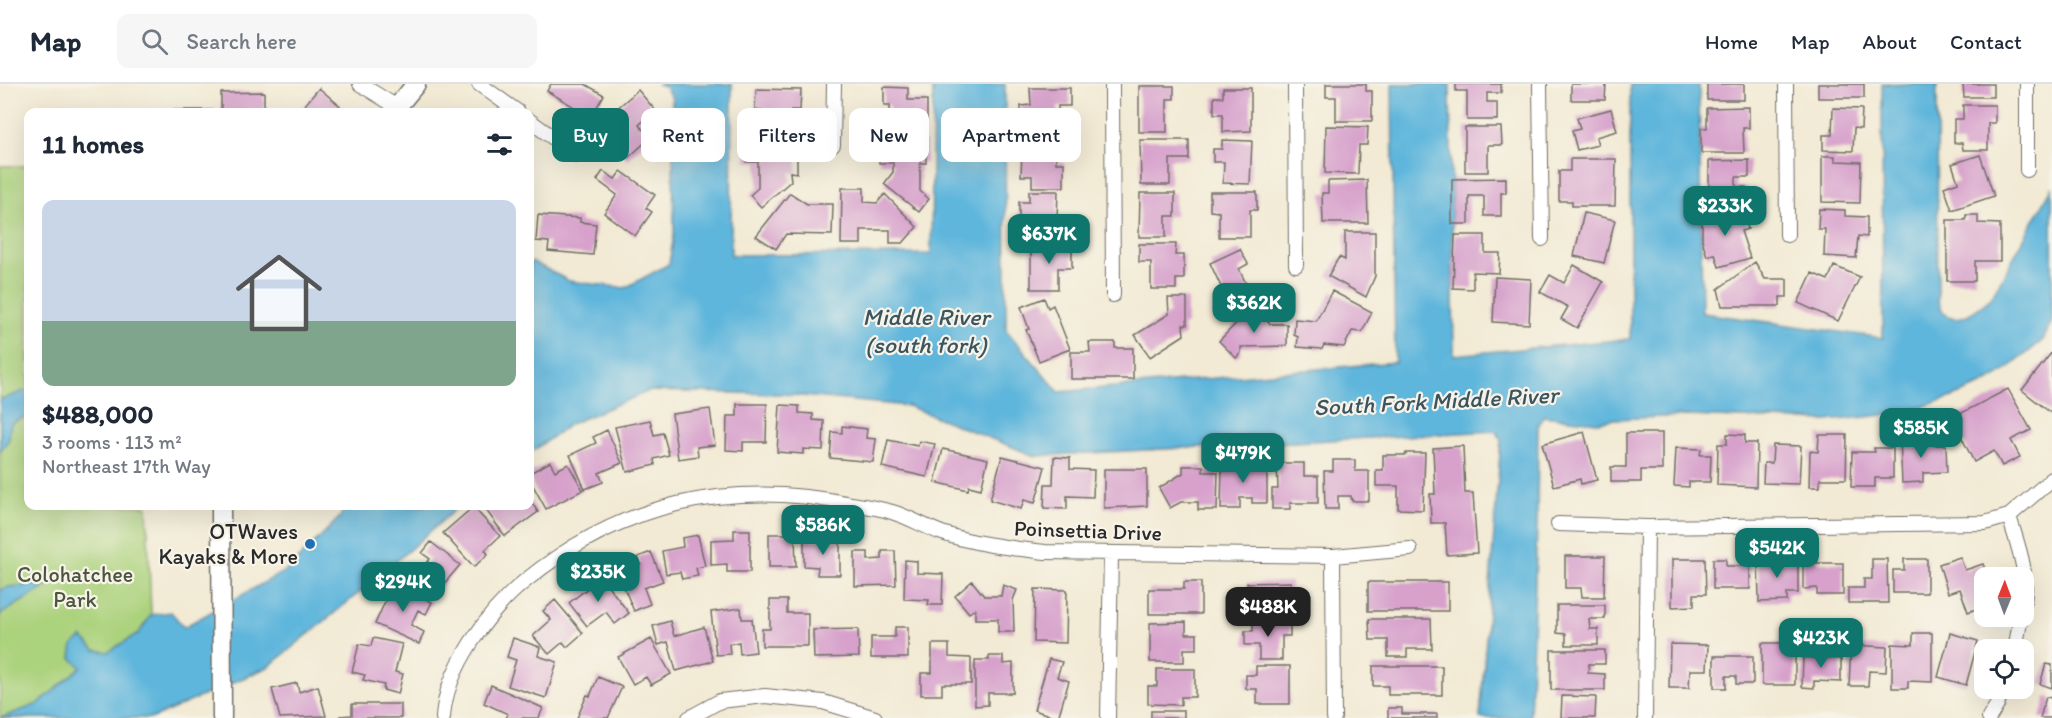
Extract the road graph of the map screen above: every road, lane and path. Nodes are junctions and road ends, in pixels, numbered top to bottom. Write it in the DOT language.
graph roads {
  1 [pos="360,84"];
  2 [pos="416,84"];
  3 [pos="479,84"];
  4 [pos="834,84"];
  5 [pos="1112,84"];
  6 [pos="1295,84"];
  7 [pos="1540,84"];
  8 [pos="1786,84"];
  9 [pos="2027,84"];
  10 [pos="392,108"];
  11 [pos="397,108"];
  12 [pos="512,108"];
  13 [pos="834,108"];
  14 [pos="534,124"];
  15 [pos="552,137"];
  16 [pos="2027,170"];
  17 [pos="1787,235"];
  18 [pos="1542,238"];
  19 [pos="1296,265"];
  20 [pos="1113,295"];
  21 [pos="2052,479"];
  22 [pos="221,510"];
  23 [pos="2009,516"];
  24 [pos="1558,524"];
  25 [pos="1647,526"];
  26 [pos="1410,549"];
  27 [pos="1111,554"];
  28 [pos="1334,556"];
  29 [pos="2022,567"];
  30 [pos="1999,699"];
  31 [pos="222,712"];
  32 [pos="443,718"];
  33 [pos="689,718"];
  34 [pos="876,718"];
  35 [pos="1108,718"];
  36 [pos="1334,718"];
  37 [pos="1645,718"];
  38 [pos="1989,718"];
  1 -- 10 [label="street"];
  2 -- 11 [label="street"];
  3 -- 12 [label="street"];
  4 -- 13 [label="street"];
  5 -- 20 [label="street"];
  6 -- 19 [label="street"];
  7 -- 18 [label="street"];
  8 -- 17 [label="street"];
  9 -- 16 [label="street"];
  14 -- 15 [label="street"];
  21 -- 23 [label="street"];
  22 -- 31 [label="street"];
  23 -- 25 [label="street"];
  23 -- 29 [label="street"];
  24 -- 25 [label="street"];
  25 -- 37 [label="street"];
  26 -- 28 [label="street, Poinsettia Drive"];
  27 -- 28 [label="street, Poinsettia Drive"];
  27 -- 32 [label="street, Poinsettia Drive"];
  27 -- 35 [label="street"];
  28 -- 36 [label="street"];
  30 -- 38 [label="street"];
  33 -- 34 [label="street"];
}
